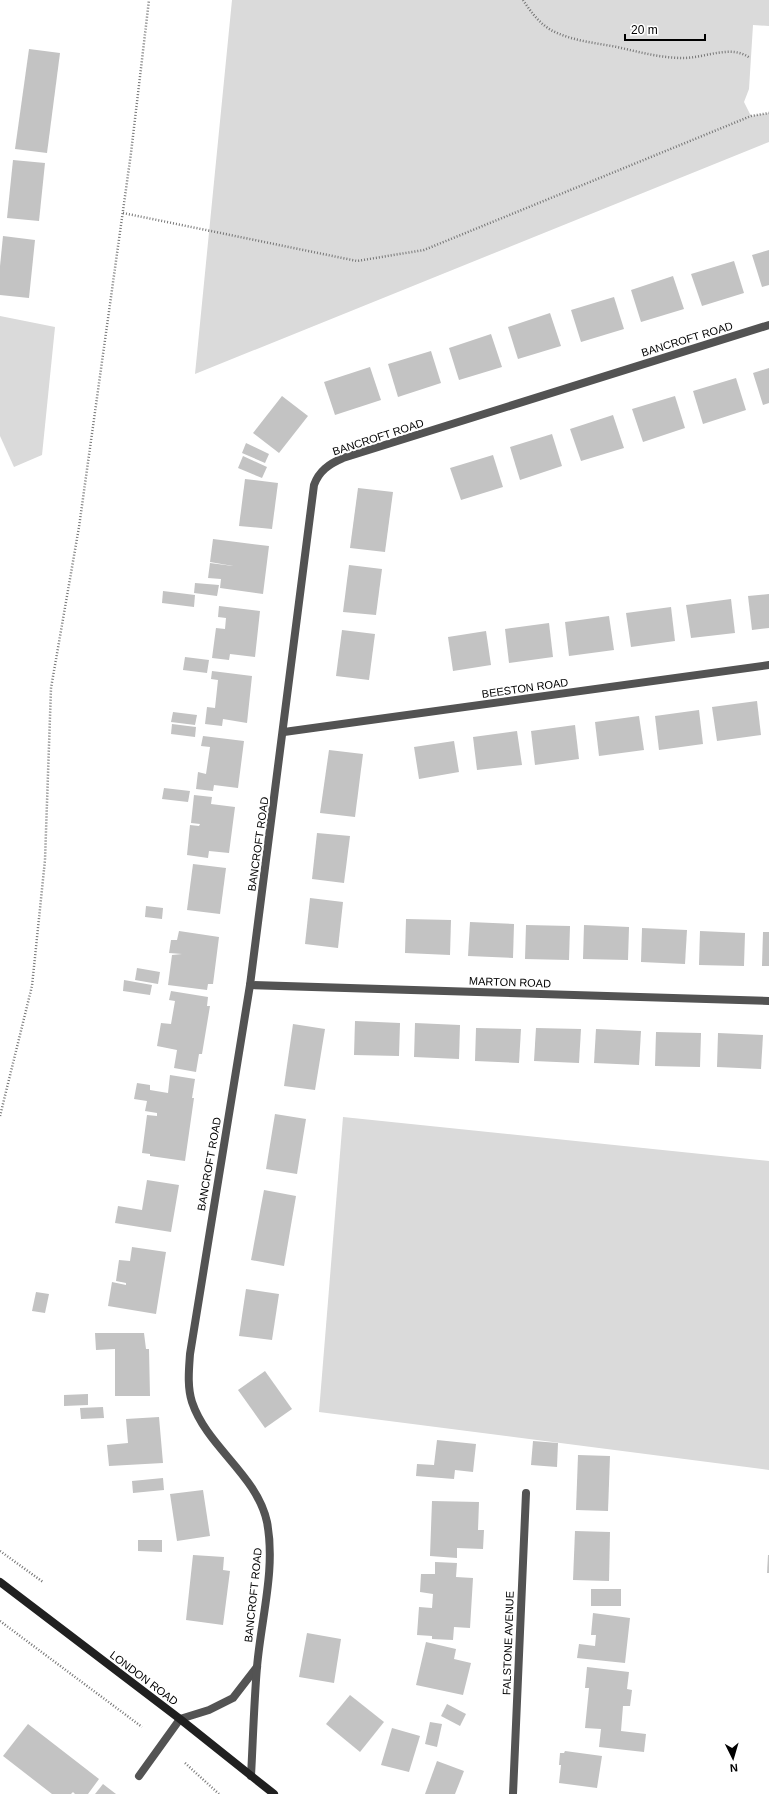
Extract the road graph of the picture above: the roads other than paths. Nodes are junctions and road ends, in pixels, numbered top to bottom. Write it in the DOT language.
graph roads {
  1 [pos="769,325"];
  2 [pos="769,665"];
  3 [pos="284,732"];
  4 [pos="250,985"];
  5 [pos="769,1001"];
  6 [pos="526,1494"];
  7 [pos="0,1582"];
  8 [pos="257,1666"];
  9 [pos="180,1719"];
  10 [pos="139,1776"];
  11 [pos="251,1776"];
  12 [pos="274,1794"];
  13 [pos="513,1794"];
  1 -- 3 [label="street, BANCROFT ROAD"];
  2 -- 3 [label="street, BEESTON ROAD"];
  3 -- 4 [label="street, BANCROFT ROAD"];
  4 -- 5 [label="street, MARTON ROAD"];
  4 -- 8 [label="street, BANCROFT ROAD"];
  6 -- 13 [label="street, FALSTONE AVENUE"];
  7 -- 9 [label="main road, LONDON ROAD"];
  8 -- 9 [label="street, BANCROFT ROAD"];
  8 -- 11 [label="street, BANCROFT ROAD"];
  9 -- 10 [label="street"];
  9 -- 11 [label="main road, LONDON ROAD"];
  11 -- 12 [label="main road, LONDON ROAD"];
}
